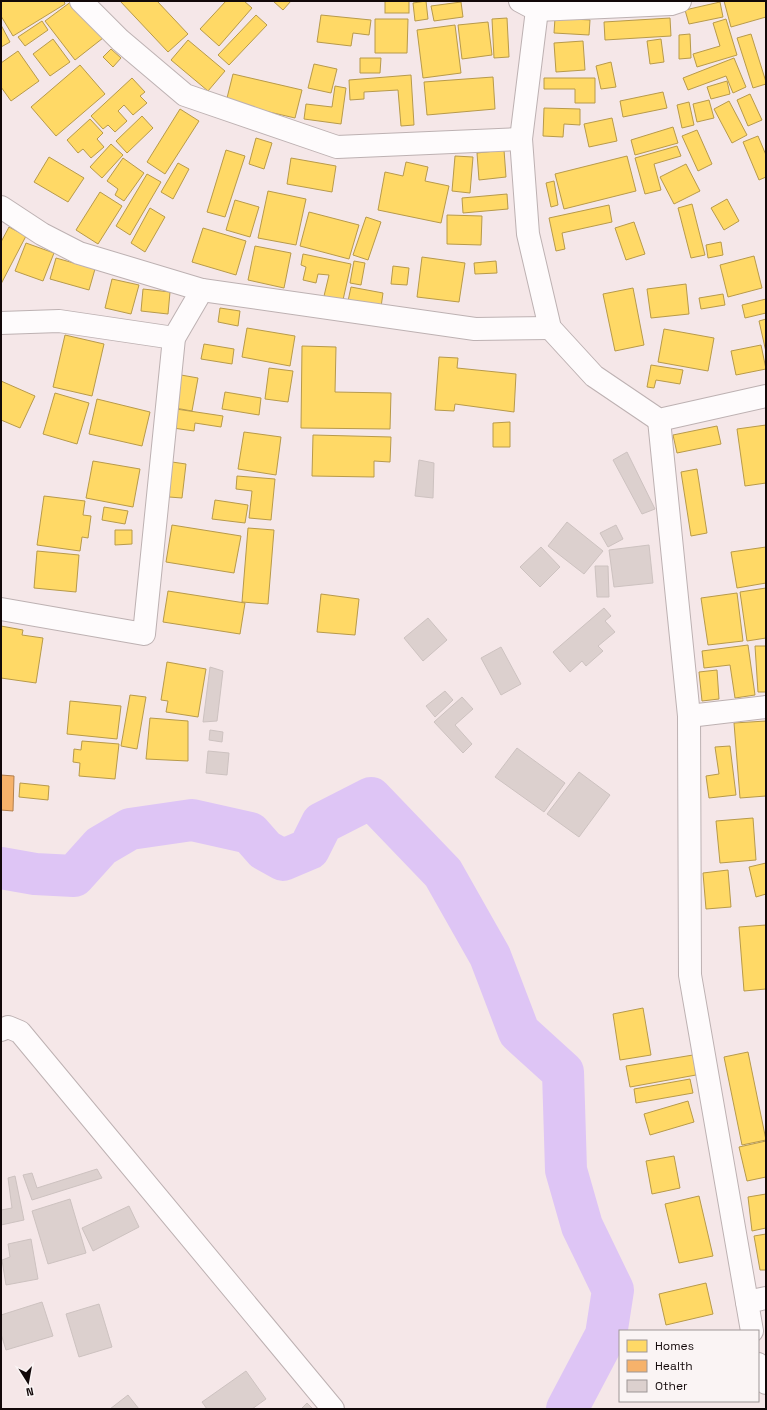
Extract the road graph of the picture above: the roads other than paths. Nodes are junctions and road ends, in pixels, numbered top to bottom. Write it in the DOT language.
graph roads {
  1 [pos="81,1"];
  2 [pos="680,1"];
  3 [pos="532,4"];
  4 [pos="521,139"];
  5 [pos="1,207"];
  6 [pos="202,290"];
  7 [pos="1,323"];
  8 [pos="550,328"];
  9 [pos="174,338"];
  10 [pos="766,396"];
  11 [pos="660,420"];
  12 [pos="1,609"];
  13 [pos="766,707"];
  14 [pos="689,716"];
  15 [pos="1,1030"];
  16 [pos="756,1300"];
  17 [pos="752,1330"];
  18 [pos="759,1367"];
  19 [pos="766,1383"];
  20 [pos="333,1409"];
  1 -- 4 [label="street"];
  2 -- 3 [label="street"];
  3 -- 4 [label="street"];
  4 -- 8 [label="street"];
  5 -- 6 [label="street"];
  6 -- 8 [label="street"];
  6 -- 9 [label="street"];
  7 -- 9 [label="street"];
  8 -- 11 [label="street"];
  9 -- 12 [label="street"];
  10 -- 11 [label="street"];
  11 -- 14 [label="street"];
  13 -- 14 [label="street"];
  14 -- 16 [label="street"];
  15 -- 20 [label="street"];
  16 -- 17 [label="street"];
  18 -- 19 [label="street"];
}
